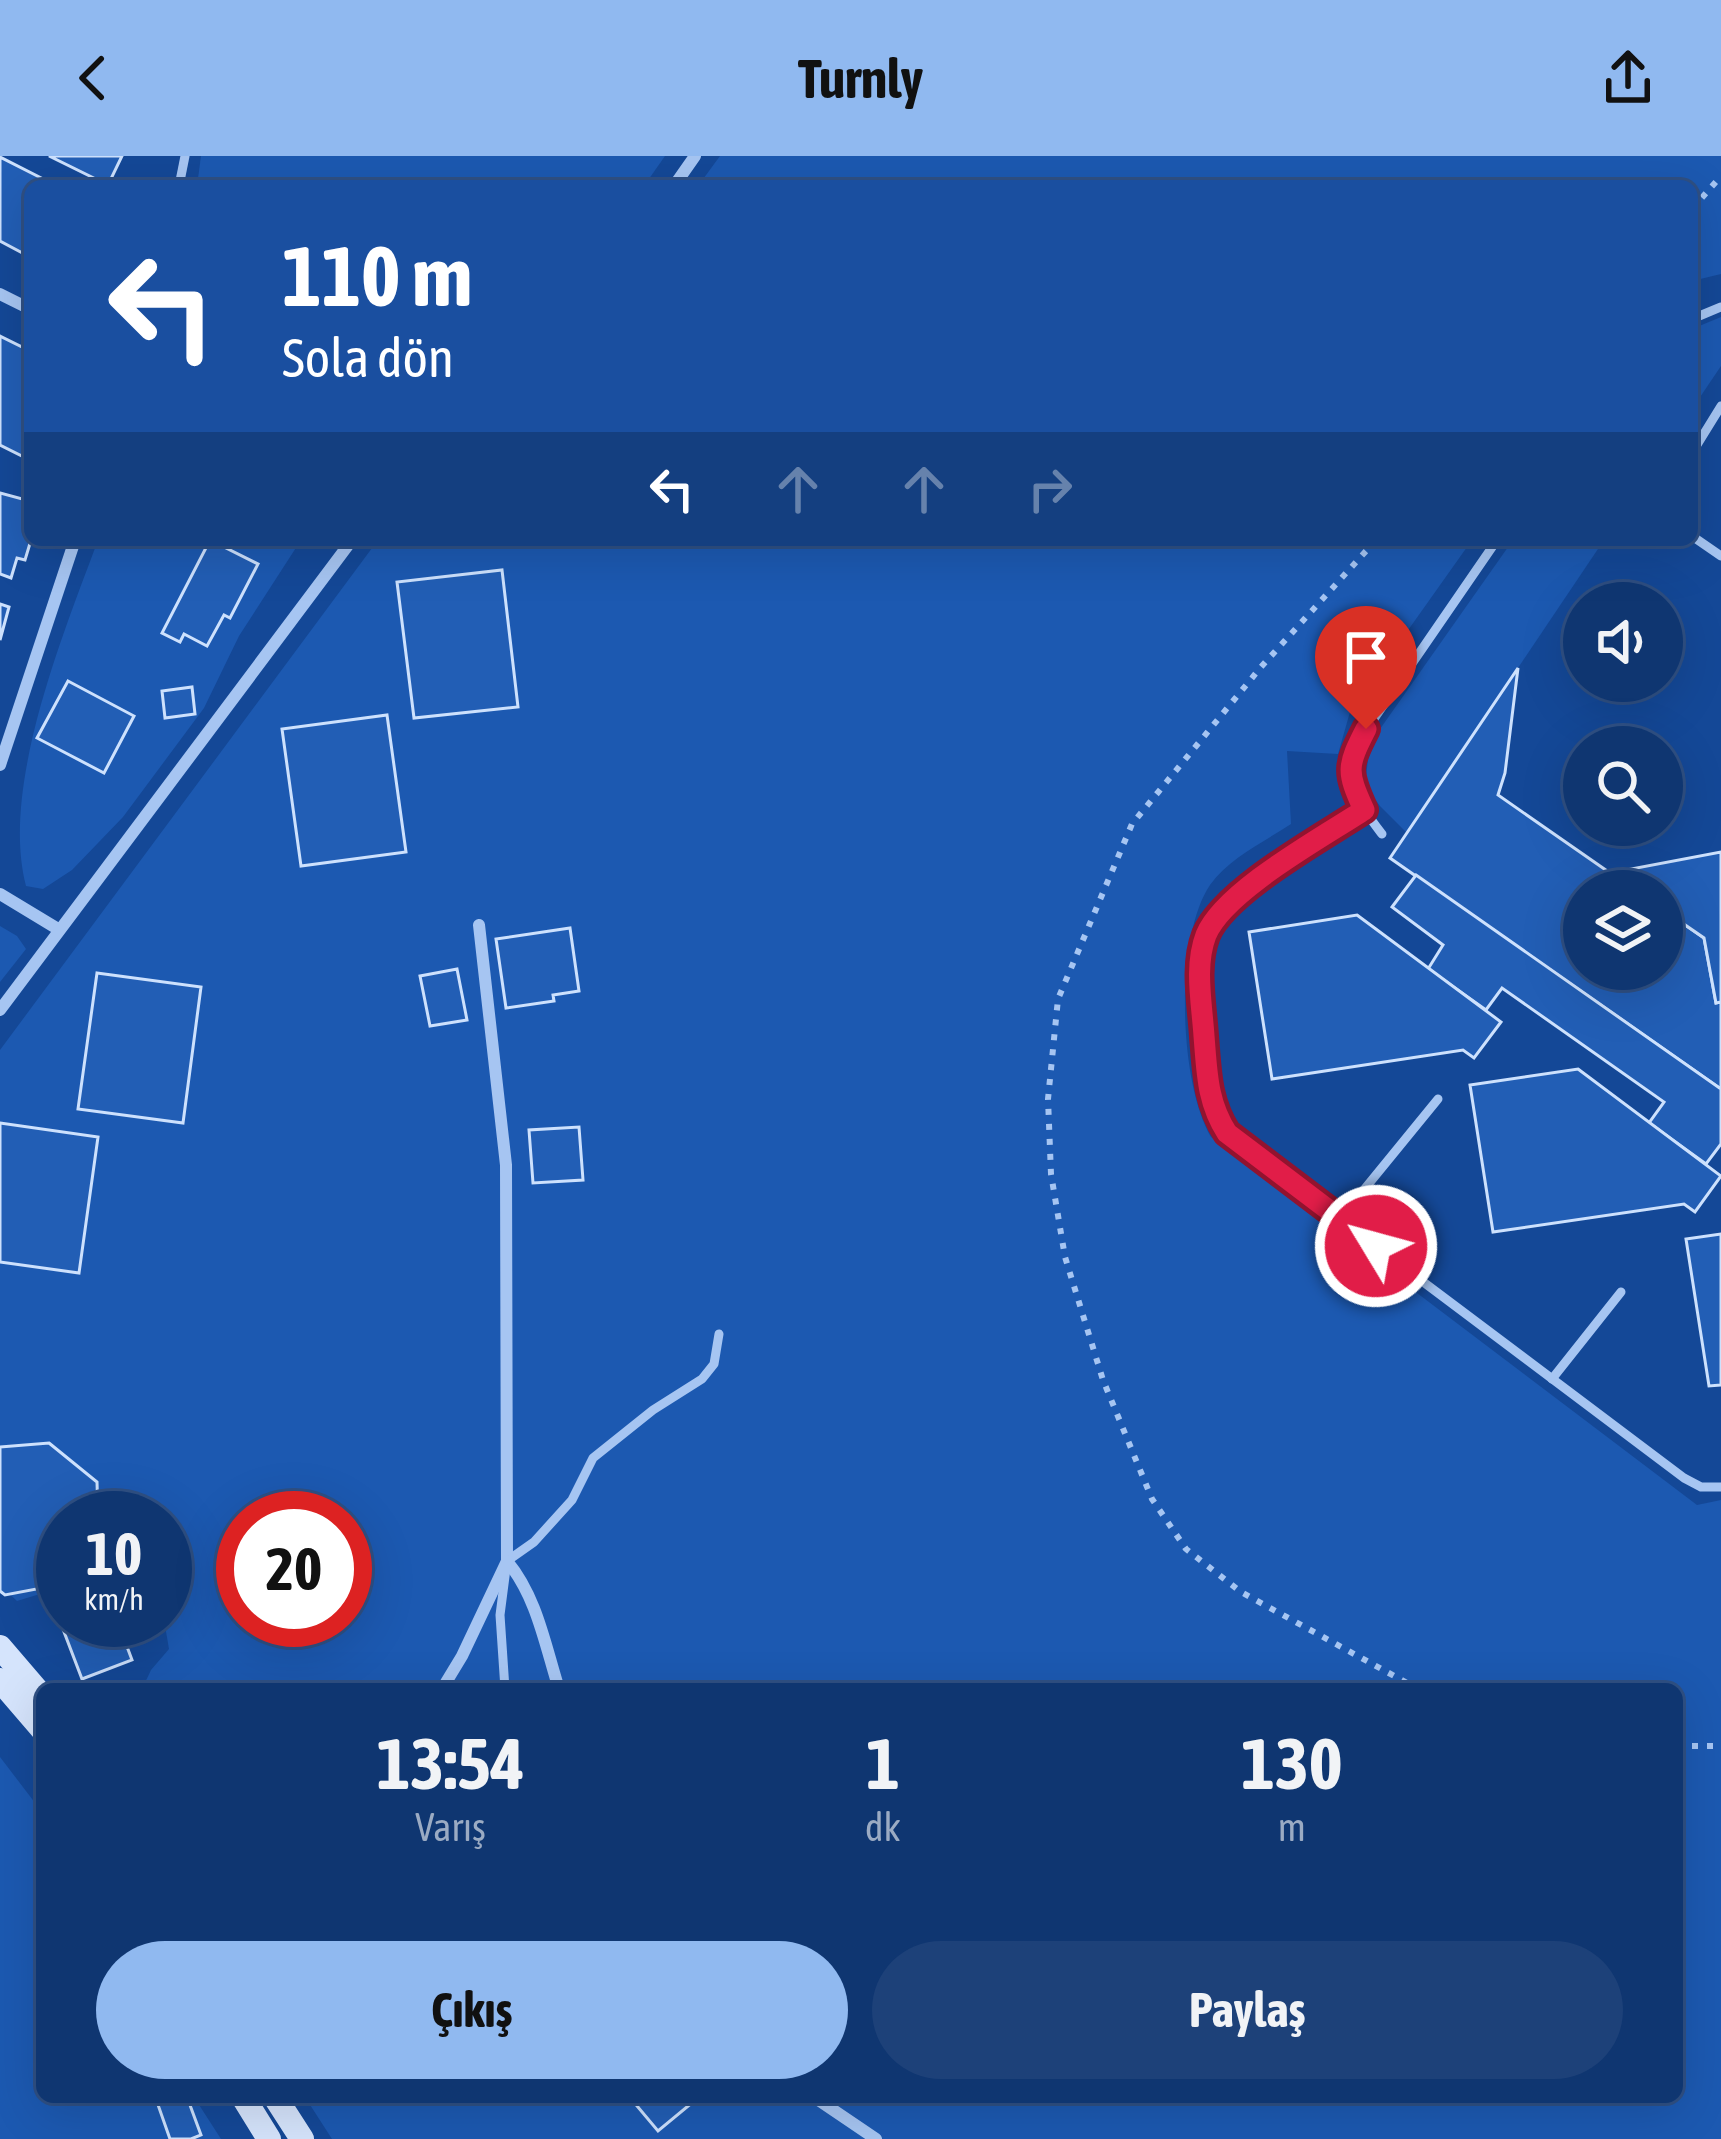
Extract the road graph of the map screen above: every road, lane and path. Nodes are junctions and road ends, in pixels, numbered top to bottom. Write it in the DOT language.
graph roads {
  1 [pos="1721,176"];
  2 [pos="1698,202"];
  3 [pos="1721,406"];
  4 [pos="1698,443"];
  5 [pos="73,546"];
  6 [pos="347,546"];
  7 [pos="1371,546"];
  8 [pos="1493,546"];
  9 [pos="0,765"];
  10 [pos="1364,810"];
  11 [pos="1382,834"];
  12 [pos="0,893"];
  13 [pos="479,925"];
  14 [pos="58,929"];
  15 [pos="0,1010"];
  16 [pos="1438,1099"];
  17 [pos="1340,1220"];
  18 [pos="1621,1292"];
  19 [pos="719,1334"];
  20 [pos="1552,1379"];
  21 [pos="1721,1487"];
  22 [pos="507,1561"];
  23 [pos="0,1647"];
  24 [pos="0,1680"];
  25 [pos="446,1683"];
  26 [pos="505,1683"];
  27 [pos="557,1683"];
  28 [pos="1407,1683"];
  29 [pos="36,1689"];
  30 [pos="36,1721"];
  31 [pos="1683,1745"];
  32 [pos="1721,1746"];
  33 [pos="247,2103"];
  34 [pos="279,2103"];
  35 [pos="823,2103"];
  36 [pos="269,2139"];
  37 [pos="302,2139"];
  38 [pos="876,2139"];
  1 -- 2 [label="path"];
  3 -- 4 [label="lane"];
  5 -- 9 [label="street"];
  6 -- 14 [label="street"];
  7 -- 28 [label="path"];
  8 -- 10 [label="lane"];
  10 -- 11 [label="lane"];
  10 -- 17 [label="lane"];
  12 -- 14 [label="street"];
  13 -- 22 [label="street"];
  14 -- 15 [label="street"];
  16 -- 17 [label="lane"];
  17 -- 20 [label="lane"];
  18 -- 20 [label="lane"];
  19 -- 22 [label="lane"];
  20 -- 21 [label="lane"];
  22 -- 25 [label="street"];
  22 -- 26 [label="lane"];
  22 -- 27 [label="street"];
  23 -- 29 [label="main road"];
  24 -- 30 [label="main road"];
  31 -- 32 [label="path"];
  33 -- 36 [label="main road"];
  34 -- 37 [label="main road"];
  35 -- 38 [label="street"];
}
